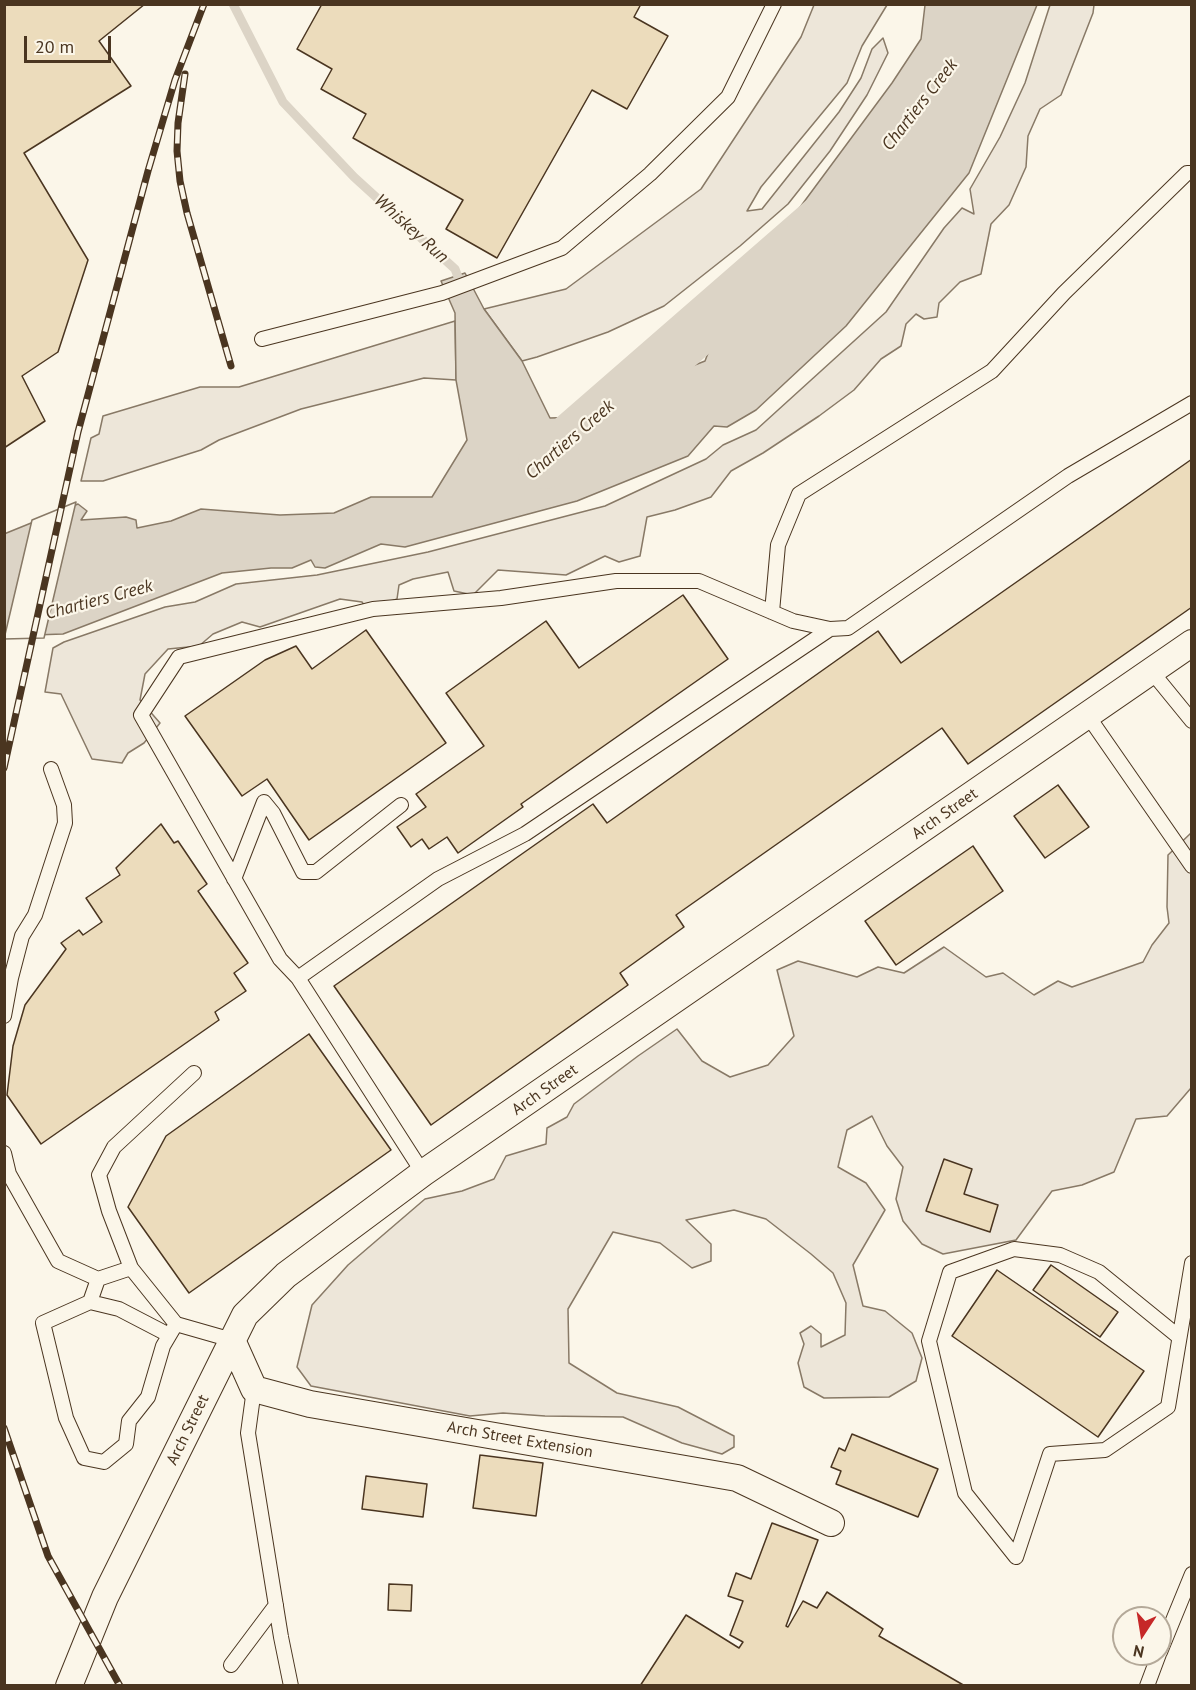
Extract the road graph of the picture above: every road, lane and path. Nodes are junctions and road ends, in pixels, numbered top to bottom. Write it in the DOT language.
graph roads {
  1 [pos="774,4"];
  2 [pos="1191,173"];
  3 [pos="262,339"];
  4 [pos="1191,403"];
  5 [pos="772,612"];
  6 [pos="830,629"];
  7 [pos="1191,643"];
  8 [pos="1152,672"];
  9 [pos="1088,716"];
  10 [pos="1191,721"];
  11 [pos="51,769"];
  12 [pos="401,805"];
  13 [pos="1191,866"];
  14 [pos="234,879"];
  15 [pos="298,978"];
  16 [pos="4,1016"];
  17 [pos="194,1073"];
  18 [pos="4,1154"];
  19 [pos="423,1173"];
  20 [pos="1191,1263"];
  21 [pos="131,1268"];
  22 [pos="98,1279"];
  23 [pos="90,1302"];
  24 [pos="172,1330"];
  25 [pos="1179,1337"];
  26 [pos="232,1340"];
  27 [pos="254,1389"];
  28 [pos="831,1523"];
  29 [pos="1191,1574"];
  30 [pos="276,1605"];
  31 [pos="1172,1622"];
  32 [pos="231,1665"];
  33 [pos="1155,1666"];
  34 [pos="69,1686"];
  35 [pos="291,1686"];
  36 [pos="1147,1686"];
  1 -- 3 [label="lane"];
  2 -- 5 [label="lane"];
  4 -- 6 [label="lane"];
  5 -- 6 [label="lane"];
  5 -- 14 [label="lane"];
  6 -- 15 [label="lane"];
  7 -- 8 [label="street, Arch Street"];
  8 -- 9 [label="street, Arch Street"];
  8 -- 10 [label="lane"];
  9 -- 13 [label="lane"];
  9 -- 19 [label="street, Arch Street"];
  11 -- 16 [label="lane"];
  12 -- 14 [label="lane"];
  14 -- 15 [label="lane"];
  15 -- 19 [label="lane"];
  17 -- 21 [label="lane"];
  18 -- 22 [label="lane"];
  19 -- 26 [label="street, Arch Street"];
  20 -- 25 [label="lane"];
  21 -- 22 [label="lane"];
  21 -- 24 [label="lane"];
  22 -- 23 [label="lane"];
  23 -- 24 [label="lane"];
  23 -- 24 [label="lane"];
  24 -- 26 [label="lane"];
  25 -- 25 [label="lane"];
  26 -- 27 [label="street"];
  26 -- 34 [label="street, Arch Street"];
  27 -- 28 [label="street, Arch Street Extension"];
  27 -- 30 [label="lane"];
  29 -- 31 [label="lane"];
  30 -- 32 [label="lane"];
  30 -- 35 [label="lane"];
  33 -- 36 [label="lane"];
}
